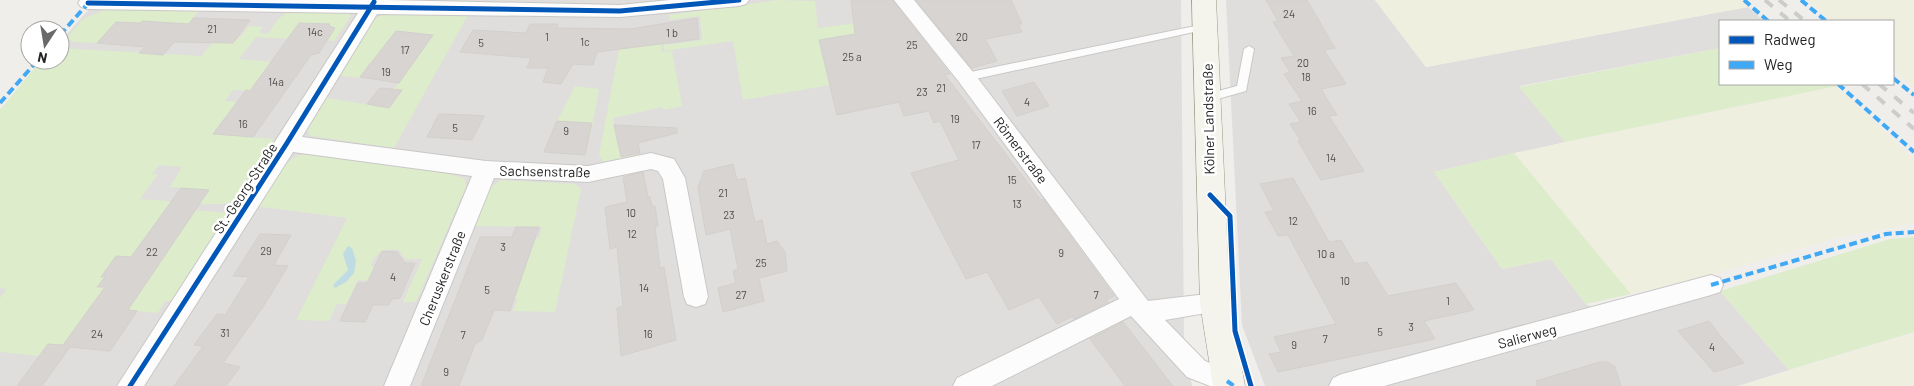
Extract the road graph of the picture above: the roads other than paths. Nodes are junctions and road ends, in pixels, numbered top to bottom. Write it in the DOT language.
graph roads {
  1 [pos="739,0"];
  2 [pos="904,0"];
  3 [pos="1204,0"];
  4 [pos="88,3"];
  5 [pos="373,4"];
  6 [pos="1205,27"];
  7 [pos="1249,49"];
  8 [pos="966,77"];
  9 [pos="1207,98"];
  10 [pos="287,144"];
  11 [pos="486,169"];
  12 [pos="1711,285"];
  13 [pos="696,297"];
  14 [pos="1215,303"];
  15 [pos="1139,307"];
  16 [pos="1228,383"];
  17 [pos="130,386"];
  18 [pos="397,386"];
  19 [pos="966,386"];
  20 [pos="1342,386"];
  1 -- 5 [label="street"];
  2 -- 8 [label="street, Römerstraße"];
  3 -- 6 [label="main road, Kölner Landstraße"];
  4 -- 5 [label="street"];
  5 -- 10 [label="street, St.-Georg-Straße"];
  6 -- 8 [label="lane"];
  6 -- 9 [label="main road, Kölner Landstraße"];
  7 -- 9 [label="lane"];
  8 -- 15 [label="street, Römerstraße"];
  9 -- 14 [label="main road, Kölner Landstraße"];
  10 -- 11 [label="street, Sachsenstraße"];
  10 -- 17 [label="street, St.-Georg-Straße"];
  11 -- 13 [label="street, Sachsenstraße"];
  11 -- 18 [label="street, Cheruskerstraße"];
  12 -- 20 [label="street, Salierweg"];
  14 -- 15 [label="street"];
  14 -- 16 [label="main road, Kölner Landstraße"];
  15 -- 16 [label="street, Römerstraße"];
  15 -- 19 [label="street"];
}
